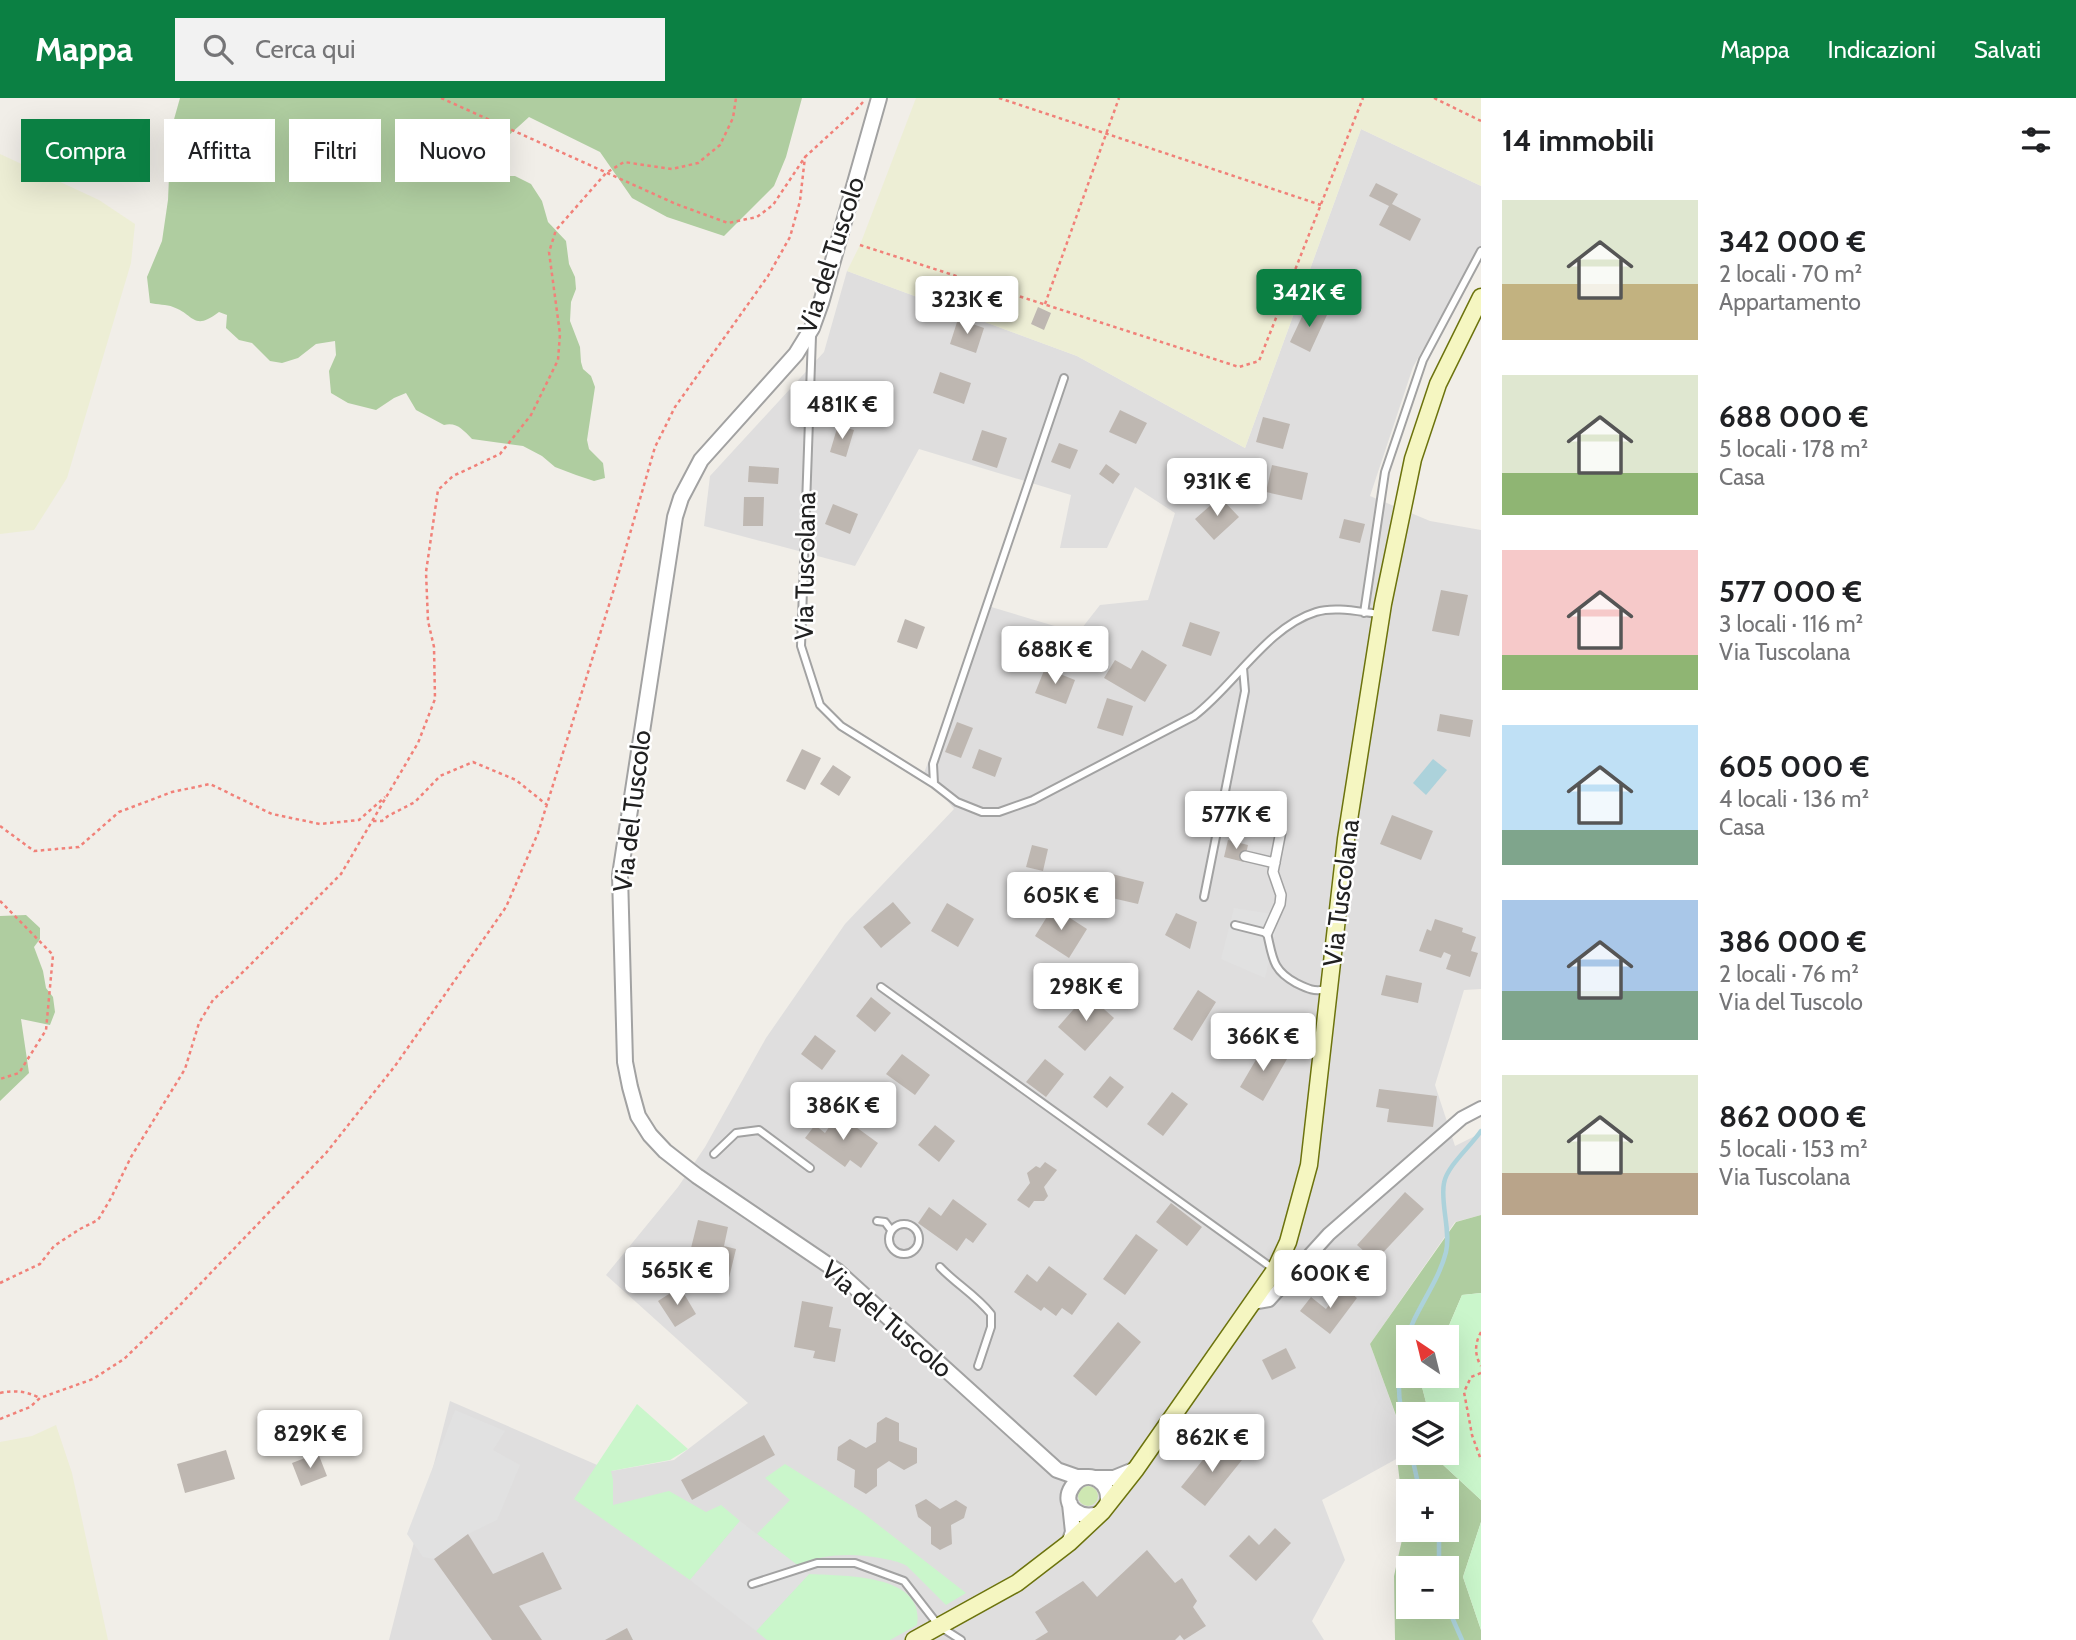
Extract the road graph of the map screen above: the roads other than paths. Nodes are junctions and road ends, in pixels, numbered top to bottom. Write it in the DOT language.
graph roads {
  1 [pos="879,98"];
  2 [pos="1481,251"];
  3 [pos="1481,297"];
  4 [pos="812,327"];
  5 [pos="1064,377"];
  6 [pos="1364,613"];
  7 [pos="1382,615"];
  8 [pos="1243,668"];
  9 [pos="934,784"];
  10 [pos="1281,831"];
  11 [pos="1245,856"];
  12 [pos="1275,863"];
  13 [pos="1204,897"];
  14 [pos="1235,925"];
  15 [pos="1267,933"];
  16 [pos="881,987"];
  17 [pos="1329,989"];
  18 [pos="1481,1108"];
  19 [pos="714,1154"];
  20 [pos="810,1168"];
  21 [pos="877,1221"];
  22 [pos="891,1230"];
  23 [pos="940,1267"];
  24 [pos="1275,1270"];
  25 [pos="1252,1303"];
  26 [pos="978,1366"];
  27 [pos="1136,1469"];
  28 [pos="1057,1470"];
  29 [pos="1090,1478"];
  30 [pos="1070,1502"];
  31 [pos="1104,1510"];
  32 [pos="1069,1543"];
  33 [pos="752,1584"];
  34 [pos="939,1626"];
  35 [pos="914,1640"];
  36 [pos="961,1640"];
  1 -- 4 [label="street, Via del Tuscolo"];
  2 -- 6 [label="lane"];
  3 -- 7 [label="main road, Via Tuscolana"];
  4 -- 9 [label="lane, Via Tuscolana"];
  4 -- 28 [label="street, Via del Tuscolo"];
  5 -- 9 [label="lane"];
  6 -- 7 [label="lane, Via Tuscolana"];
  6 -- 8 [label="lane, Via Tuscolana"];
  7 -- 17 [label="main road, Via Tuscolana"];
  8 -- 9 [label="lane, Via Tuscolana"];
  8 -- 13 [label="lane"];
  10 -- 12 [label="street"];
  11 -- 12 [label="street"];
  12 -- 15 [label="street"];
  14 -- 15 [label="lane"];
  15 -- 17 [label="lane"];
  16 -- 24 [label="lane"];
  17 -- 24 [label="main road, Via Tuscolana"];
  18 -- 25 [label="street"];
  19 -- 20 [label="lane"];
  21 -- 22 [label="lane"];
  22 -- 22 [label="lane"];
  23 -- 26 [label="lane"];
  24 -- 25 [label="main road, Via Tuscolana"];
  25 -- 27 [label="main road, Via Tuscolana"];
  27 -- 29 [label="street"];
  27 -- 31 [label="main road, Via Tuscolana"];
  28 -- 29 [label="street"];
  28 -- 30 [label="street"];
  29 -- 30 [label="street"];
  29 -- 31 [label="street"];
  30 -- 31 [label="street"];
  30 -- 32 [label="street"];
  31 -- 32 [label="main road, Via Tuscolana"];
  32 -- 34 [label="main road, Via Tuscolana"];
  33 -- 34 [label="lane"];
  34 -- 35 [label="main road, Via Tuscolana"];
  34 -- 36 [label="lane"];
}
